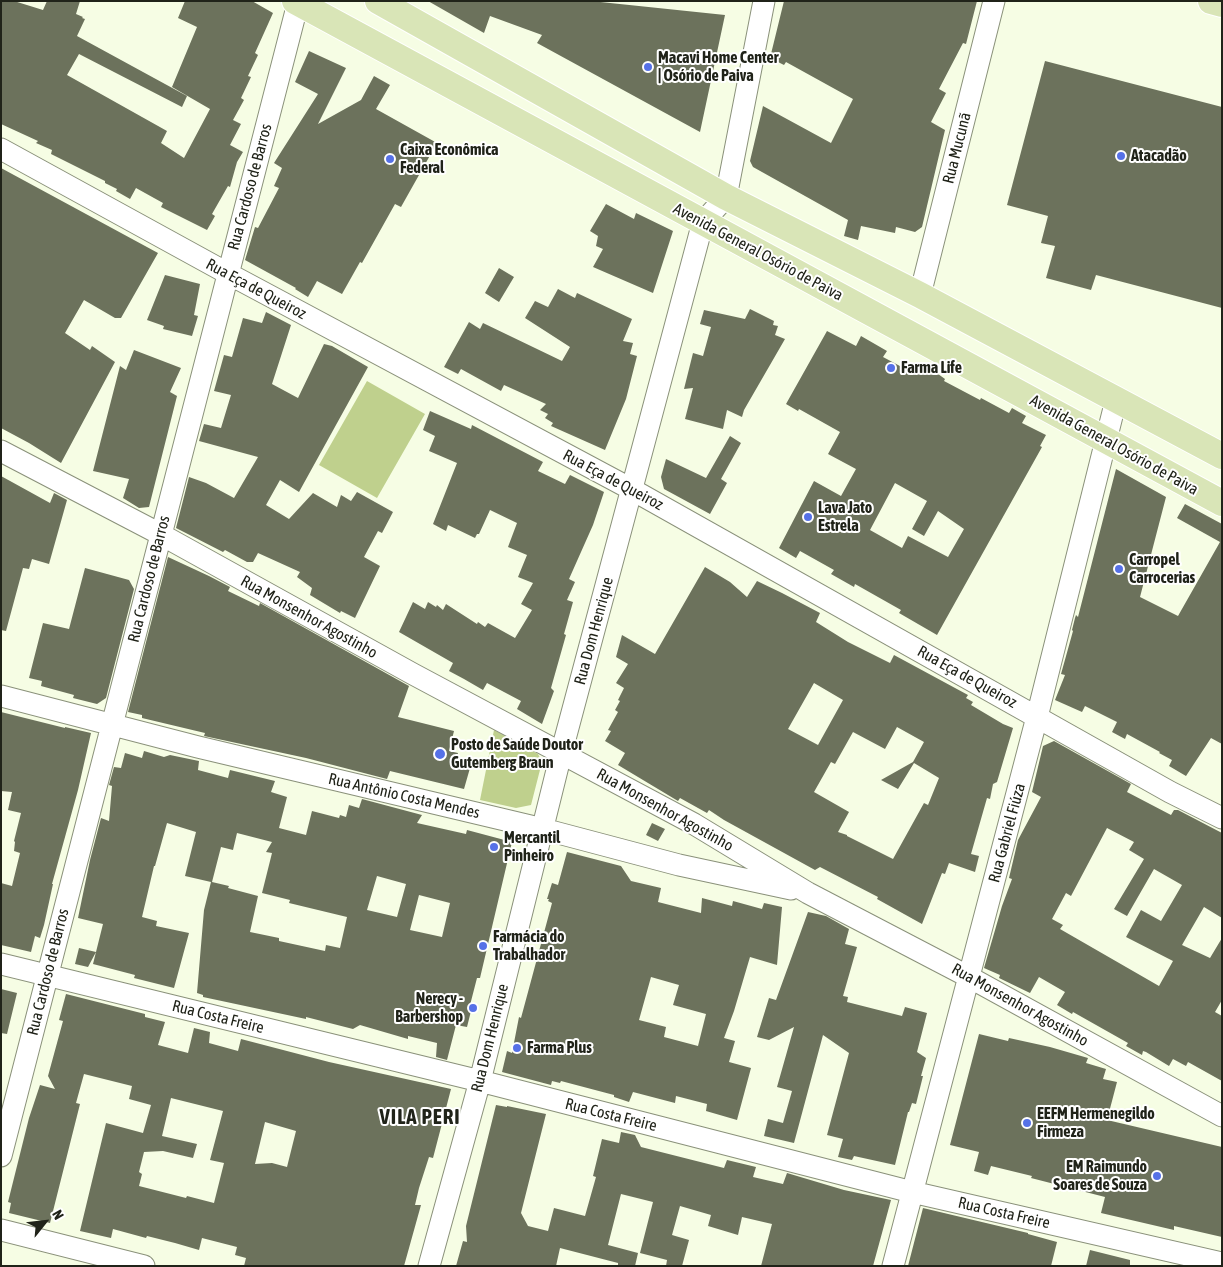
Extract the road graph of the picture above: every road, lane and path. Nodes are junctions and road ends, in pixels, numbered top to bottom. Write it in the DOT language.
graph roads {
  1 [pos="378,1"];
  2 [pos="764,1"];
  3 [pos="994,1"];
  4 [pos="1211,1"];
  5 [pos="296,2"];
  6 [pos="1222,4"];
  7 [pos="1,148"];
  8 [pos="726,197"];
  9 [pos="703,222"];
  10 [pos="227,273"];
  11 [pos="920,295"];
  12 [pos="1116,400"];
  13 [pos="1105,440"];
  14 [pos="1,451"];
  15 [pos="1222,456"];
  16 [pos="631,489"];
  17 [pos="1222,503"];
  18 [pos="160,534"];
  19 [pos="1,696"];
  20 [pos="1037,717"];
  21 [pos="112,725"];
  22 [pos="561,754"];
  23 [pos="1222,818"];
  24 [pos="543,829"];
  25 [pos="808,893"];
  26 [pos="1,964"];
  27 [pos="47,976"];
  28 [pos="969,977"];
  29 [pos="480,1081"];
  30 [pos="1222,1116"];
  31 [pos="1,1156"];
  32 [pos="912,1192"];
  33 [pos="1,1230"];
  34 [pos="1222,1263"];
  35 [pos="144,1266"];
  36 [pos="429,1266"];
  37 [pos="893,1266"];
  1 -- 8 [label="main road, Avenida General Osório de Paiva"];
  2 -- 8 [label="street"];
  3 -- 11 [label="street, Rua Mucunã"];
  4 -- 6 [label="main road"];
  5 -- 9 [label="main road, Avenida General Osório de Paiva"];
  5 -- 10 [label="street, Rua Cardoso de Barros"];
  7 -- 10 [label="street, Rua Eça de Queiroz"];
  8 -- 9 [label="street, Rua Dom Henrique"];
  8 -- 11 [label="main road, Avenida General Osório de Paiva"];
  9 -- 13 [label="main road, Avenida General Osório de Paiva"];
  9 -- 16 [label="street, Rua Dom Henrique"];
  10 -- 16 [label="street, Rua Eça de Queiroz"];
  10 -- 18 [label="street, Rua Cardoso de Barros"];
  11 -- 12 [label="main road, Avenida General Osório de Paiva"];
  12 -- 13 [label="street, Rua Gabriel Fiúza"];
  12 -- 15 [label="main road, Avenida General Osório de Paiva"];
  13 -- 17 [label="main road, Avenida General Osório de Paiva"];
  13 -- 20 [label="street, Rua Gabriel Fiúza"];
  14 -- 18 [label="street, Rua Monsenhor Agostinho"];
  16 -- 20 [label="street, Rua Eça de Queiroz"];
  16 -- 22 [label="street, Rua Dom Henrique"];
  18 -- 21 [label="street, Rua Cardoso de Barros"];
  18 -- 22 [label="street, Rua Monsenhor Agostinho"];
  19 -- 21 [label="street, Rua Antônio Costa Mendes"];
  20 -- 23 [label="street, Rua Eça de Queiroz"];
  20 -- 28 [label="street, Rua Gabriel Fiúza"];
  21 -- 24 [label="street, Rua Antônio Costa Mendes"];
  21 -- 27 [label="street, Rua Cardoso de Barros"];
  22 -- 24 [label="street, Rua Dom Henrique"];
  22 -- 25 [label="street, Rua Monsenhor Agostinho"];
  24 -- 25 [label="street, Rua Antônio Costa Mendes"];
  24 -- 29 [label="street, Rua Dom Henrique"];
  25 -- 28 [label="street, Rua Monsenhor Agostinho"];
  26 -- 27 [label="street, Rua Costa Freire"];
  27 -- 29 [label="street, Rua Costa Freire"];
  27 -- 31 [label="street, Rua Cardoso de Barros"];
  28 -- 30 [label="street, Rua Monsenhor Agostinho"];
  28 -- 32 [label="street, Rua Gabriel Fiúza"];
  29 -- 32 [label="street, Rua Costa Freire"];
  29 -- 36 [label="street, Rua Dom Henrique"];
  32 -- 34 [label="street, Rua Costa Freire"];
  32 -- 37 [label="street, Rua Gabriel Fiúza"];
  33 -- 35 [label="street"];
}
